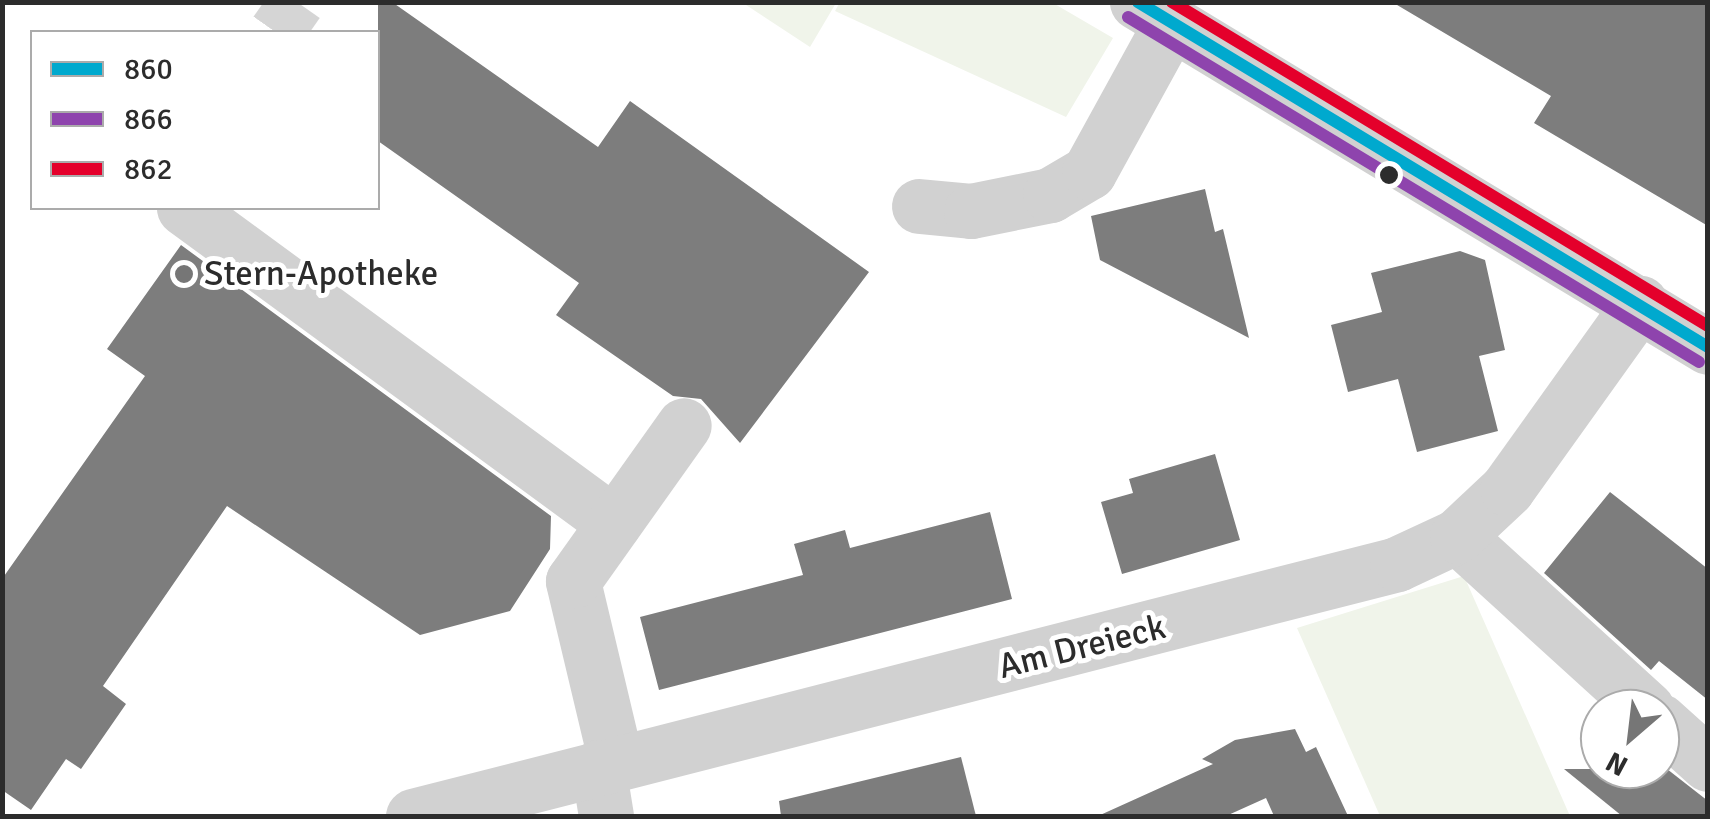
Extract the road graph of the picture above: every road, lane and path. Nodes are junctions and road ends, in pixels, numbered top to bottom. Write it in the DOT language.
graph roads {
  1 [pos="1154,13"];
  2 [pos="919,206"];
  3 [pos="187,210"];
  4 [pos="1640,303"];
  5 [pos="1708,347"];
  6 [pos="684,425"];
  7 [pos="614,523"];
  8 [pos="1457,536"];
  9 [pos="1625,689"];
  10 [pos="1680,739"];
  11 [pos="1708,764"];
  12 [pos="607,782"];
  13 [pos="414,816"];
  1 -- 2 [label="street"];
  1 -- 4 [label="street"];
  3 -- 7 [label="street"];
  4 -- 5 [label="street"];
  4 -- 8 [label="street, Am Dreieck"];
  6 -- 7 [label="street"];
  7 -- 12 [label="street"];
  8 -- 9 [label="street"];
  8 -- 12 [label="street, Am Dreieck"];
  10 -- 11 [label="street"];
  12 -- 13 [label="street, Am Dreieck"];
}
